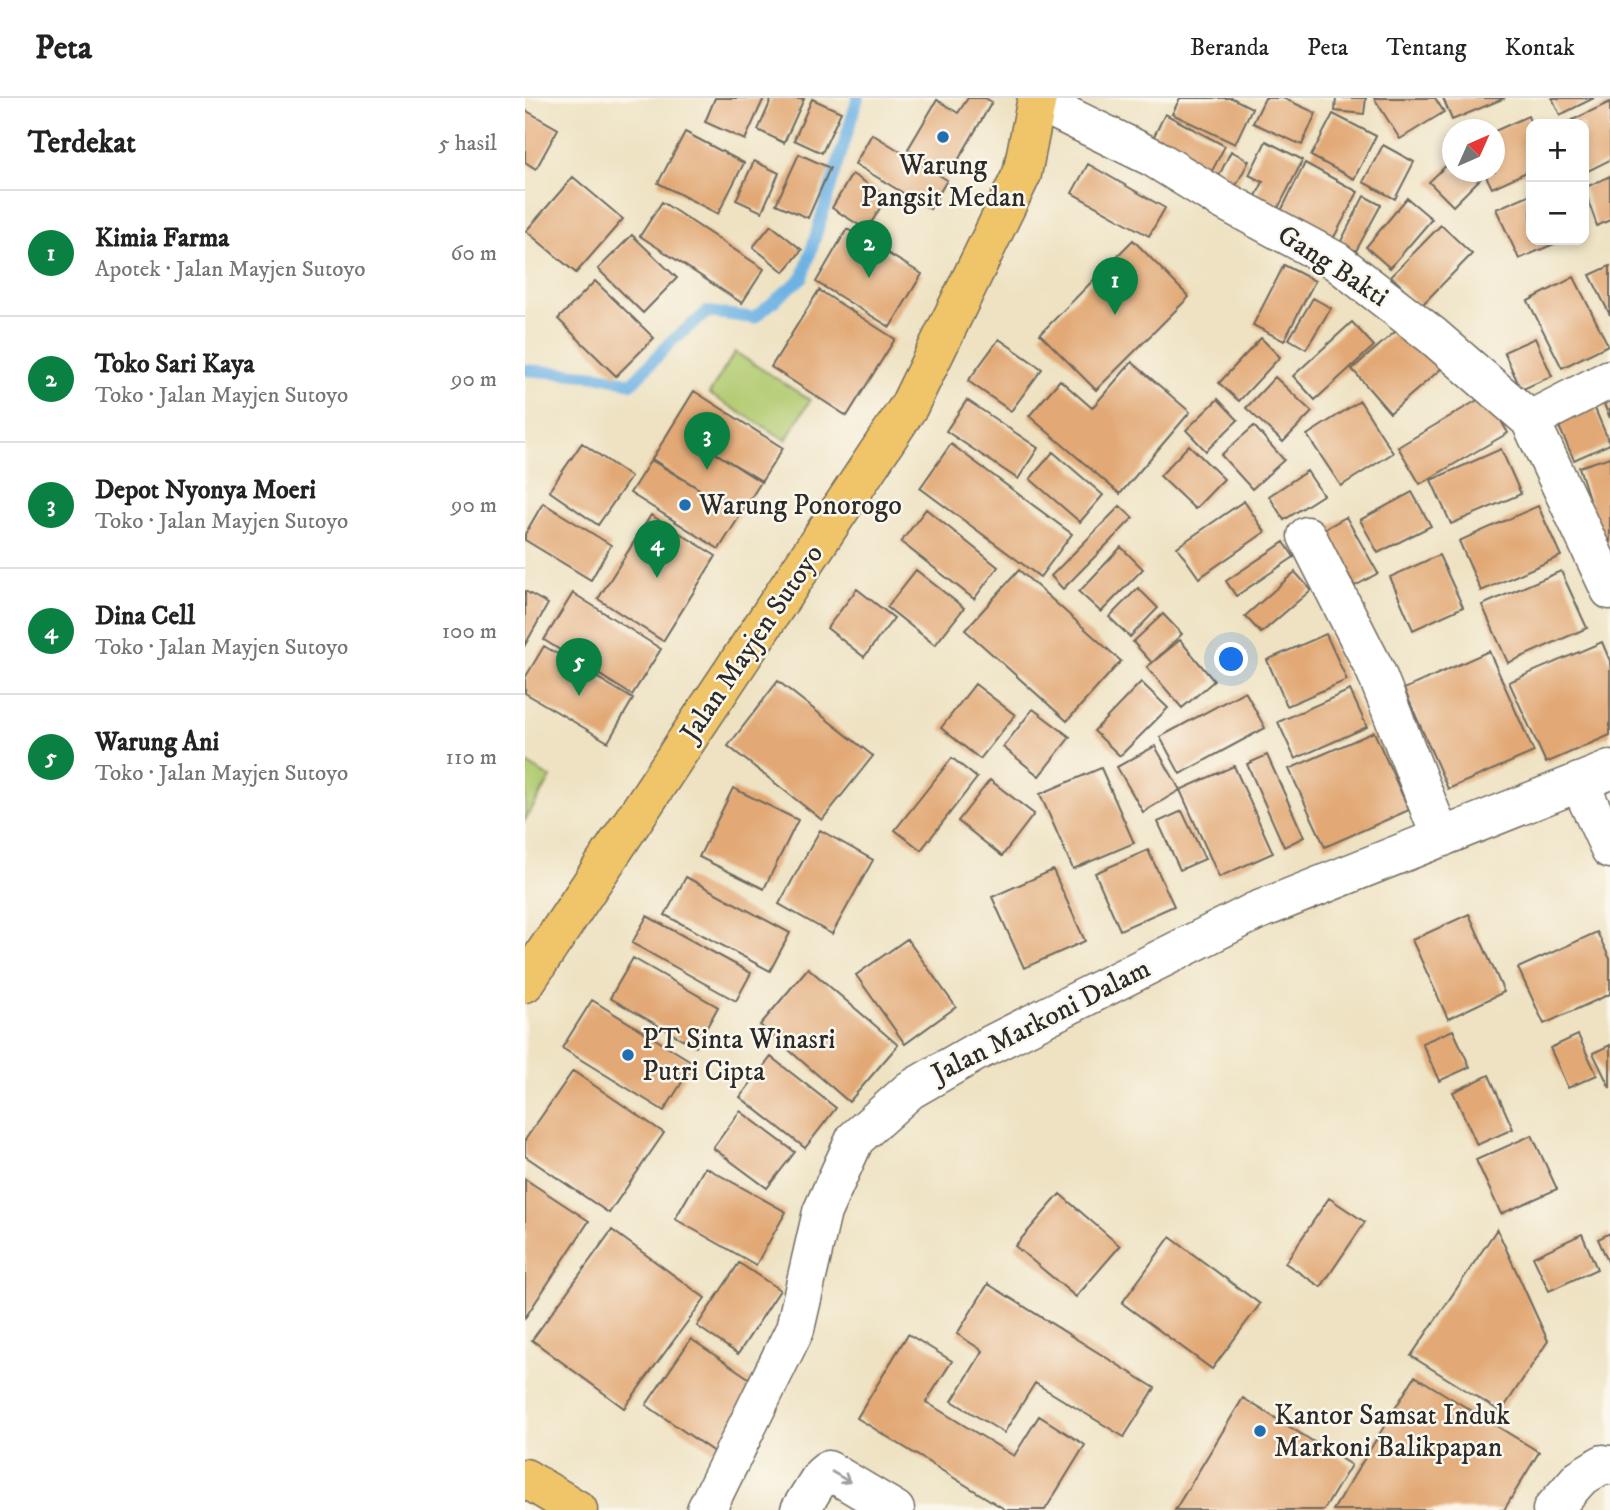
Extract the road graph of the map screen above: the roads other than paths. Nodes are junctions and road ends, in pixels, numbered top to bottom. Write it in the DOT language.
graph roads {
  1 [pos="1037,99"];
  2 [pos="1610,379"];
  3 [pos="1530,420"];
  4 [pos="1307,536"];
  5 [pos="1610,590"];
  6 [pos="1594,776"];
  7 [pos="1441,838"];
  8 [pos="1610,849"];
  9 [pos="525,984"];
  10 [pos="1610,1465"];
  11 [pos="525,1478"];
  12 [pos="578,1510"];
  13 [pos="706,1510"];
  14 [pos="800,1510"];
  15 [pos="895,1510"];
  16 [pos="1552,1510"];
  1 -- 3 [label="street, Gang Bakti"];
  1 -- 9 [label="main road, Jalan Mayjen Sutoyo"];
  2 -- 3 [label="street"];
  3 -- 5 [label="street"];
  4 -- 7 [label="street"];
  6 -- 7 [label="street, Jalan Markoni Dalam"];
  6 -- 8 [label="street"];
  7 -- 13 [label="street, Jalan Markoni Dalam"];
  10 -- 16 [label="street"];
  11 -- 12 [label="main road"];
  14 -- 15 [label="street, one-way"];
}
